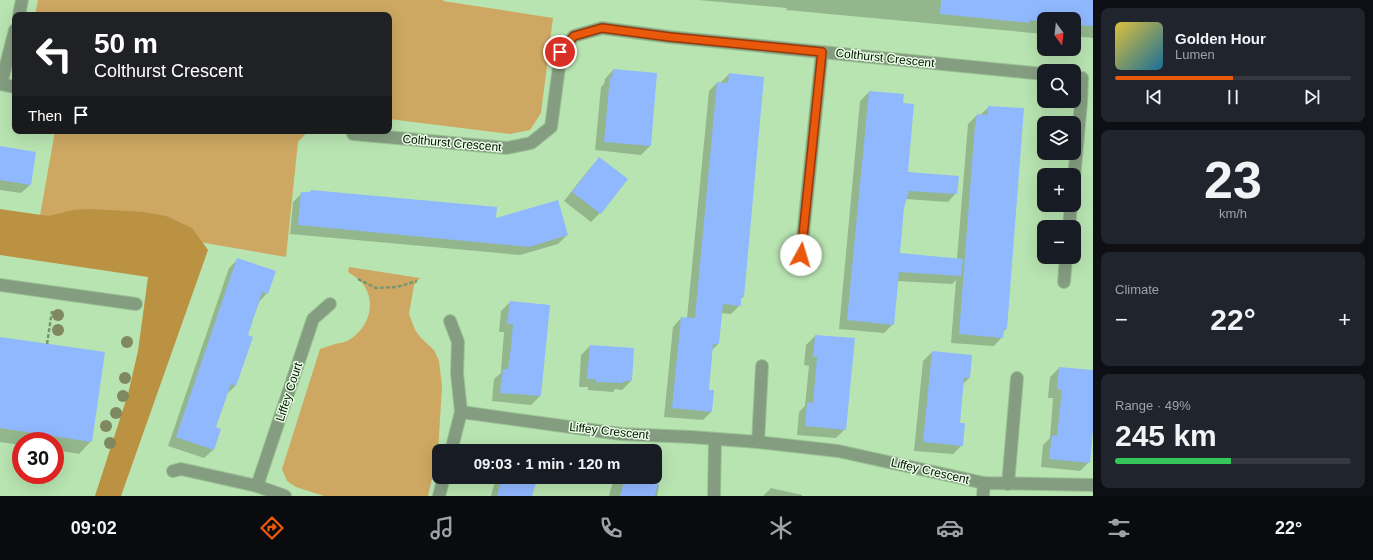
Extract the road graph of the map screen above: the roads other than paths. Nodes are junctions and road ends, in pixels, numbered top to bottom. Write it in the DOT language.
graph roads {
  1 [pos="22,0"];
  2 [pos="20,12"];
  3 [pos="12,42"];
  4 [pos="822,52"];
  5 [pos="1037,73"];
  6 [pos="1083,78"];
  7 [pos="1,84"];
  8 [pos="12,86"];
  9 [pos="353,134"];
  10 [pos="1075,168"];
  11 [pos="801,255"];
  12 [pos="1065,264"];
  13 [pos="1064,282"];
  14 [pos="0,285"];
  15 [pos="136,304"];
  16 [pos="330,304"];
  17 [pos="450,321"];
  18 [pos="762,366"];
  19 [pos="1017,378"];
  20 [pos="461,412"];
  21 [pos="716,439"];
  22 [pos="758,442"];
  23 [pos="453,444"];
  24 [pos="174,471"];
  25 [pos="984,483"];
  26 [pos="442,484"];
  27 [pos="1008,484"];
  28 [pos="1093,485"];
  29 [pos="257,486"];
  30 [pos="285,496"];
  31 [pos="439,496"];
  32 [pos="714,496"];
  33 [pos="983,496"];
  1 -- 2 [label="street"];
  3 -- 7 [label="street"];
  4 -- 5 [label="street, Colthurst Crescent"];
  4 -- 9 [label="street, Colthurst Crescent"];
  4 -- 11 [label="street"];
  6 -- 10 [label="street"];
  7 -- 8 [label="street"];
  12 -- 13 [label="street"];
  14 -- 15 [label="street"];
  16 -- 29 [label="street, Liffey Court"];
  17 -- 20 [label="street"];
  18 -- 22 [label="street"];
  19 -- 27 [label="street"];
  20 -- 21 [label="street, Liffey Crescent"];
  20 -- 23 [label="street"];
  21 -- 22 [label="street, Liffey Crescent"];
  21 -- 32 [label="street"];
  22 -- 25 [label="street, Liffey Crescent"];
  24 -- 29 [label="street"];
  25 -- 27 [label="street, Liffey Crescent"];
  25 -- 33 [label="street"];
  26 -- 31 [label="street"];
  27 -- 28 [label="street, Liffey Crescent"];
  29 -- 30 [label="street"];
}
